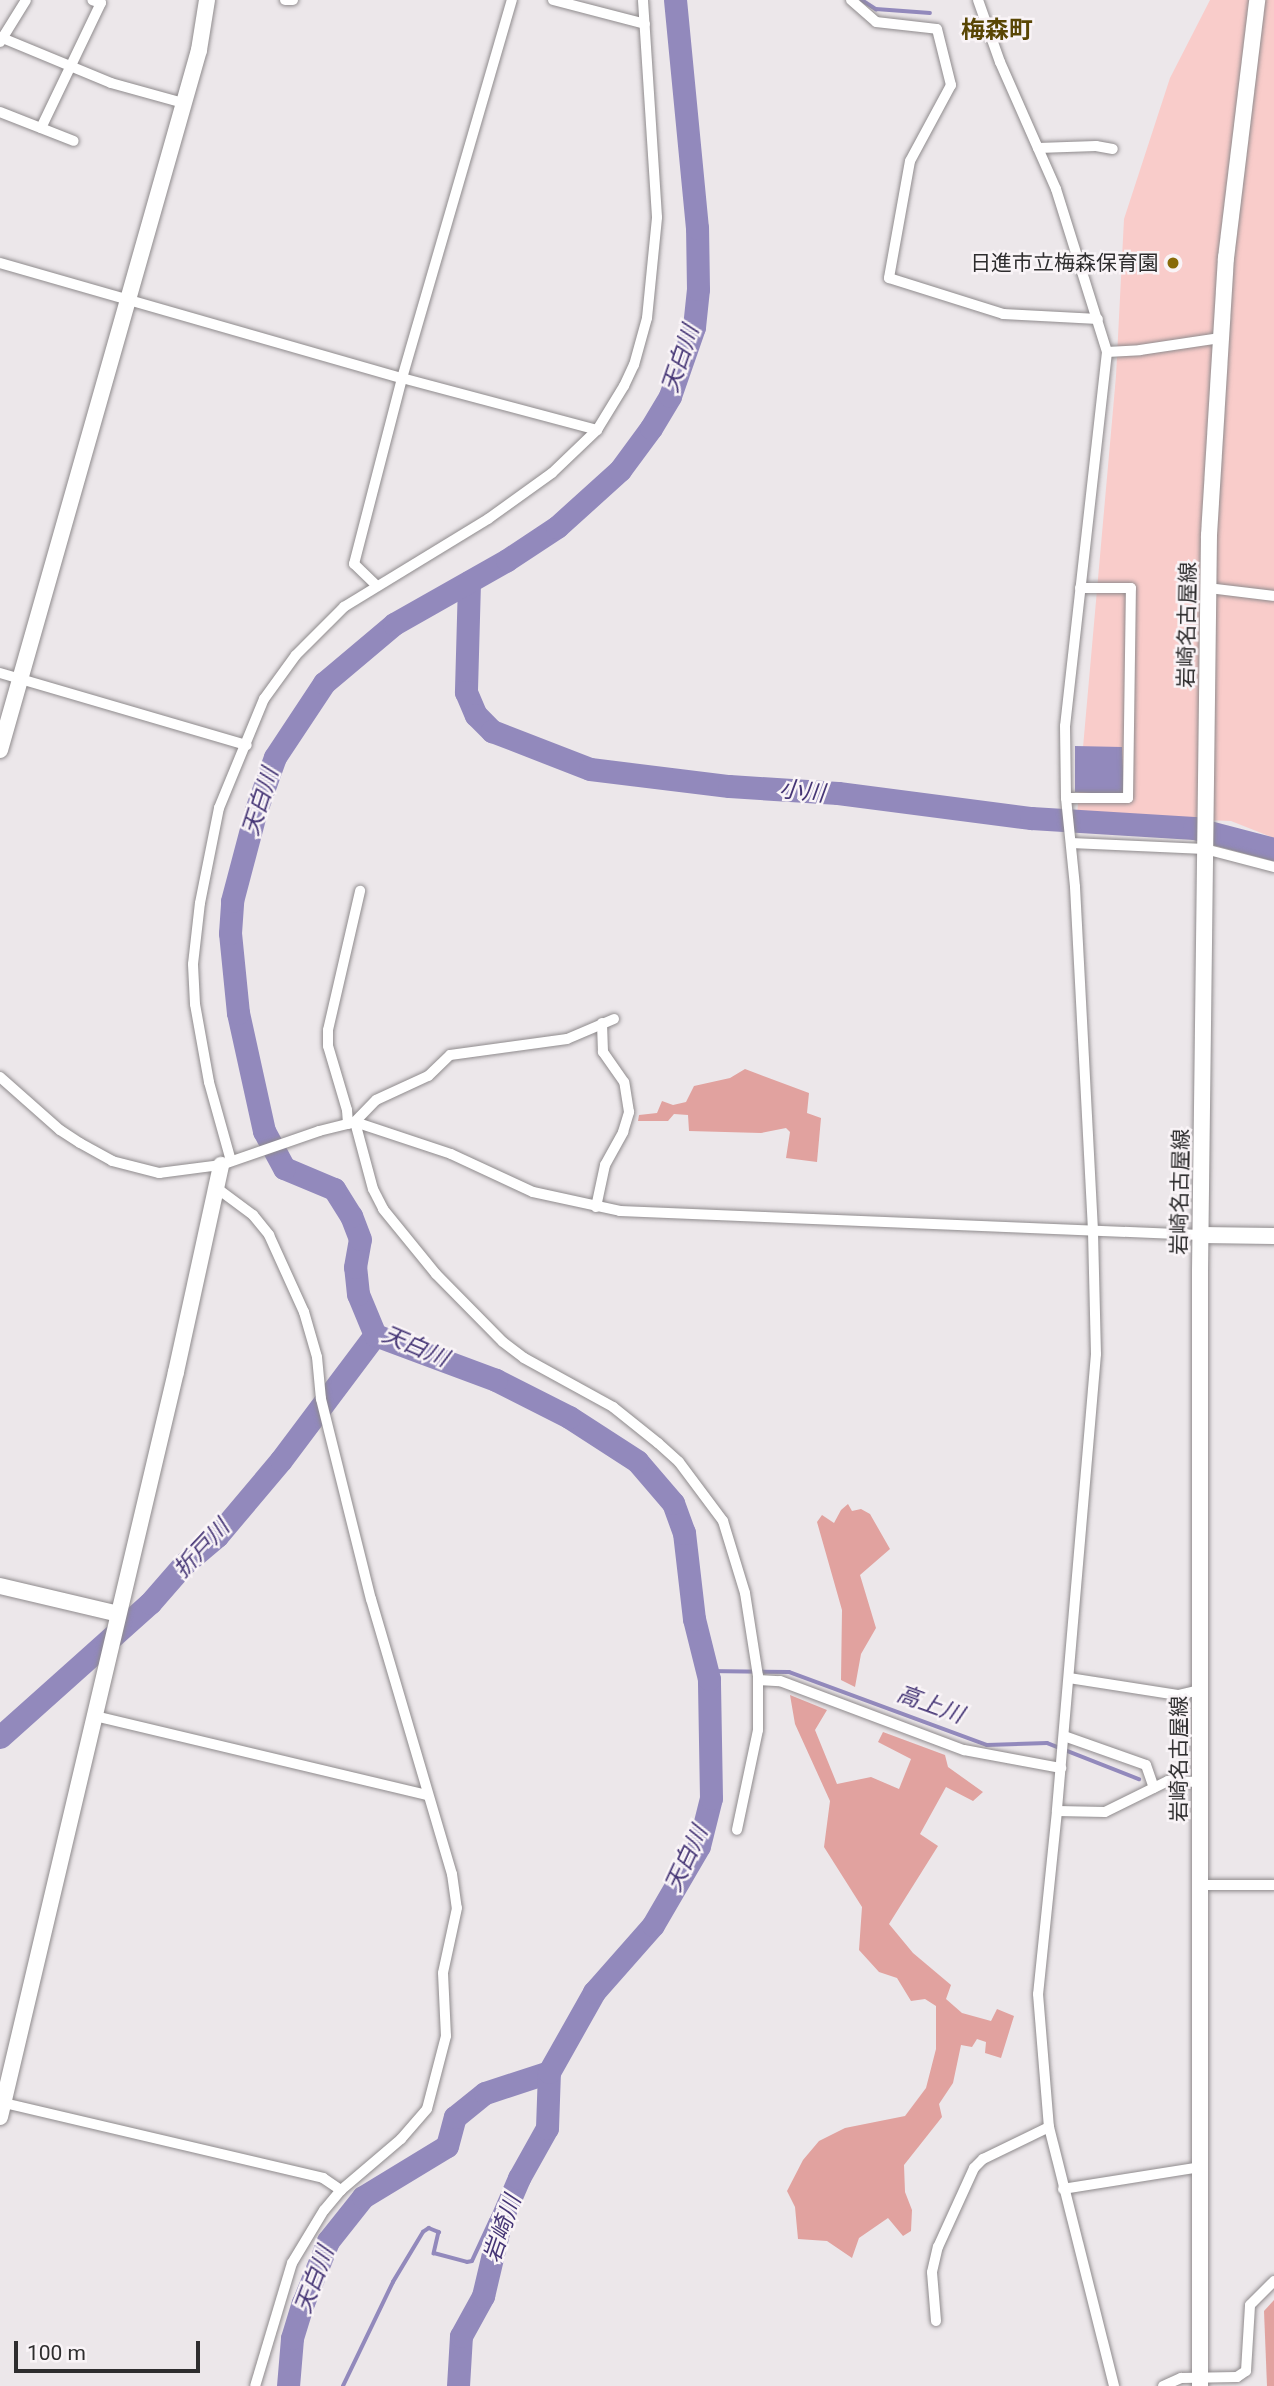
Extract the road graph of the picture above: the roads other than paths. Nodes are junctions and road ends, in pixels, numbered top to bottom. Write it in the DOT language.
graph roads {
  1 [pos="26,0"];
  2 [pos="92,0"];
  3 [pos="208,0"];
  4 [pos="285,0"];
  5 [pos="293,0"];
  6 [pos="512,0"];
  7 [pos="553,0"];
  8 [pos="643,0"];
  9 [pos="850,0"];
  10 [pos="978,0"];
  11 [pos="1257,0"];
  12 [pos="645,24"];
  13 [pos="1,39"];
  14 [pos="70,65"];
  15 [pos="183,103"];
  16 [pos="0,112"];
  17 [pos="41,128"];
  18 [pos="74,141"];
  19 [pos="1038,148"];
  20 [pos="1114,149"];
  21 [pos="0,263"];
  22 [pos="127,298"];
  23 [pos="1098,320"];
  24 [pos="1220,338"];
  25 [pos="1107,352"];
  26 [pos="402,378"];
  27 [pos="597,430"];
  28 [pos="377,586"];
  29 [pos="1080,588"];
  30 [pos="1208,588"];
  31 [pos="1274,596"];
  32 [pos="0,673"];
  33 [pos="21,678"];
  34 [pos="247,745"];
  35 [pos="0,750"];
  36 [pos="1066,798"];
  37 [pos="1070,838"];
  38 [pos="1205,844"];
  39 [pos="1274,867"];
  40 [pos="360,891"];
  41 [pos="614,1019"];
  42 [pos="602,1023"];
  43 [pos="0,1077"];
  44 [pos="352,1123"];
  45 [pos="226,1163"];
  46 [pos="218,1189"];
  47 [pos="596,1207"];
  48 [pos="1093,1231"];
  49 [pos="1201,1235"];
  50 [pos="1274,1236"];
  51 [pos="0,1586"];
  52 [pos="118,1614"];
  53 [pos="758,1678"];
  54 [pos="1069,1678"];
  55 [pos="1200,1690"];
  56 [pos="94,1716"];
  57 [pos="1063,1745"];
  58 [pos="1061,1768"];
  59 [pos="1200,1782"];
  60 [pos="1154,1788"];
  61 [pos="427,1795"];
  62 [pos="1058,1811"];
  63 [pos="737,1830"];
  64 [pos="1200,1885"];
  65 [pos="1274,1885"];
  66 [pos="1,2107"];
  67 [pos="1049,2127"];
  68 [pos="1201,2167"];
  69 [pos="1063,2189"];
  70 [pos="341,2190"];
  71 [pos="1274,2281"];
  72 [pos="936,2320"];
  73 [pos="1200,2381"];
  74 [pos="255,2386"];
  75 [pos="1114,2386"];
  76 [pos="1163,2386"];
  1 -- 13 [label="street"];
  2 -- 14 [label="street"];
  3 -- 15 [label="main road"];
  4 -- 5 [label="street"];
  6 -- 26 [label="street"];
  7 -- 12 [label="street"];
  8 -- 12 [label="street"];
  9 -- 23 [label="street"];
  10 -- 19 [label="street"];
  11 -- 24 [label="main road, 岩崎名古屋線"];
  12 -- 27 [label="street"];
  13 -- 14 [label="street"];
  14 -- 15 [label="street"];
  14 -- 17 [label="street"];
  15 -- 22 [label="main road"];
  16 -- 17 [label="street"];
  17 -- 18 [label="street"];
  19 -- 20 [label="street"];
  19 -- 23 [label="street"];
  21 -- 22 [label="street"];
  22 -- 26 [label="street"];
  22 -- 33 [label="main road"];
  23 -- 25 [label="street"];
  24 -- 25 [label="street"];
  24 -- 30 [label="main road, 岩崎名古屋線"];
  25 -- 29 [label="street"];
  26 -- 27 [label="street"];
  26 -- 28 [label="street"];
  27 -- 28 [label="street"];
  28 -- 34 [label="street"];
  29 -- 36 [label="street"];
  29 -- 36 [label="street"];
  30 -- 31 [label="street"];
  30 -- 38 [label="main road, 岩崎名古屋線"];
  32 -- 33 [label="street"];
  33 -- 34 [label="street"];
  33 -- 35 [label="main road"];
  34 -- 45 [label="street"];
  36 -- 37 [label="street"];
  37 -- 38 [label="street"];
  37 -- 48 [label="street"];
  38 -- 39 [label="street"];
  38 -- 49 [label="main road, 岩崎名古屋線"];
  40 -- 44 [label="street"];
  41 -- 42 [label="street"];
  42 -- 44 [label="street"];
  42 -- 47 [label="street"];
  43 -- 45 [label="street"];
  44 -- 45 [label="street"];
  44 -- 47 [label="street"];
  44 -- 53 [label="street"];
  45 -- 46 [label="main road"];
  46 -- 52 [label="main road"];
  46 -- 61 [label="street"];
  47 -- 48 [label="street"];
  48 -- 49 [label="street"];
  48 -- 54 [label="street"];
  49 -- 50 [label="main road"];
  49 -- 55 [label="main road, 岩崎名古屋線"];
  51 -- 52 [label="main road"];
  52 -- 56 [label="main road"];
  53 -- 58 [label="street"];
  53 -- 63 [label="street"];
  54 -- 55 [label="street"];
  54 -- 57 [label="street"];
  55 -- 59 [label="main road, 岩崎名古屋線"];
  56 -- 61 [label="street"];
  56 -- 66 [label="main road"];
  57 -- 58 [label="street"];
  57 -- 60 [label="street"];
  58 -- 62 [label="street"];
  59 -- 60 [label="street"];
  59 -- 64 [label="main road, 岩崎名古屋線"];
  60 -- 62 [label="street"];
  61 -- 70 [label="street"];
  62 -- 67 [label="street"];
  64 -- 65 [label="street"];
  64 -- 68 [label="main road, 岩崎名古屋線"];
  66 -- 70 [label="street"];
  67 -- 69 [label="street"];
  67 -- 72 [label="street"];
  68 -- 69 [label="street"];
  68 -- 73 [label="main road, 岩崎名古屋線"];
  69 -- 75 [label="street"];
  70 -- 74 [label="street"];
  71 -- 73 [label="street"];
  73 -- 76 [label="street"];
}
